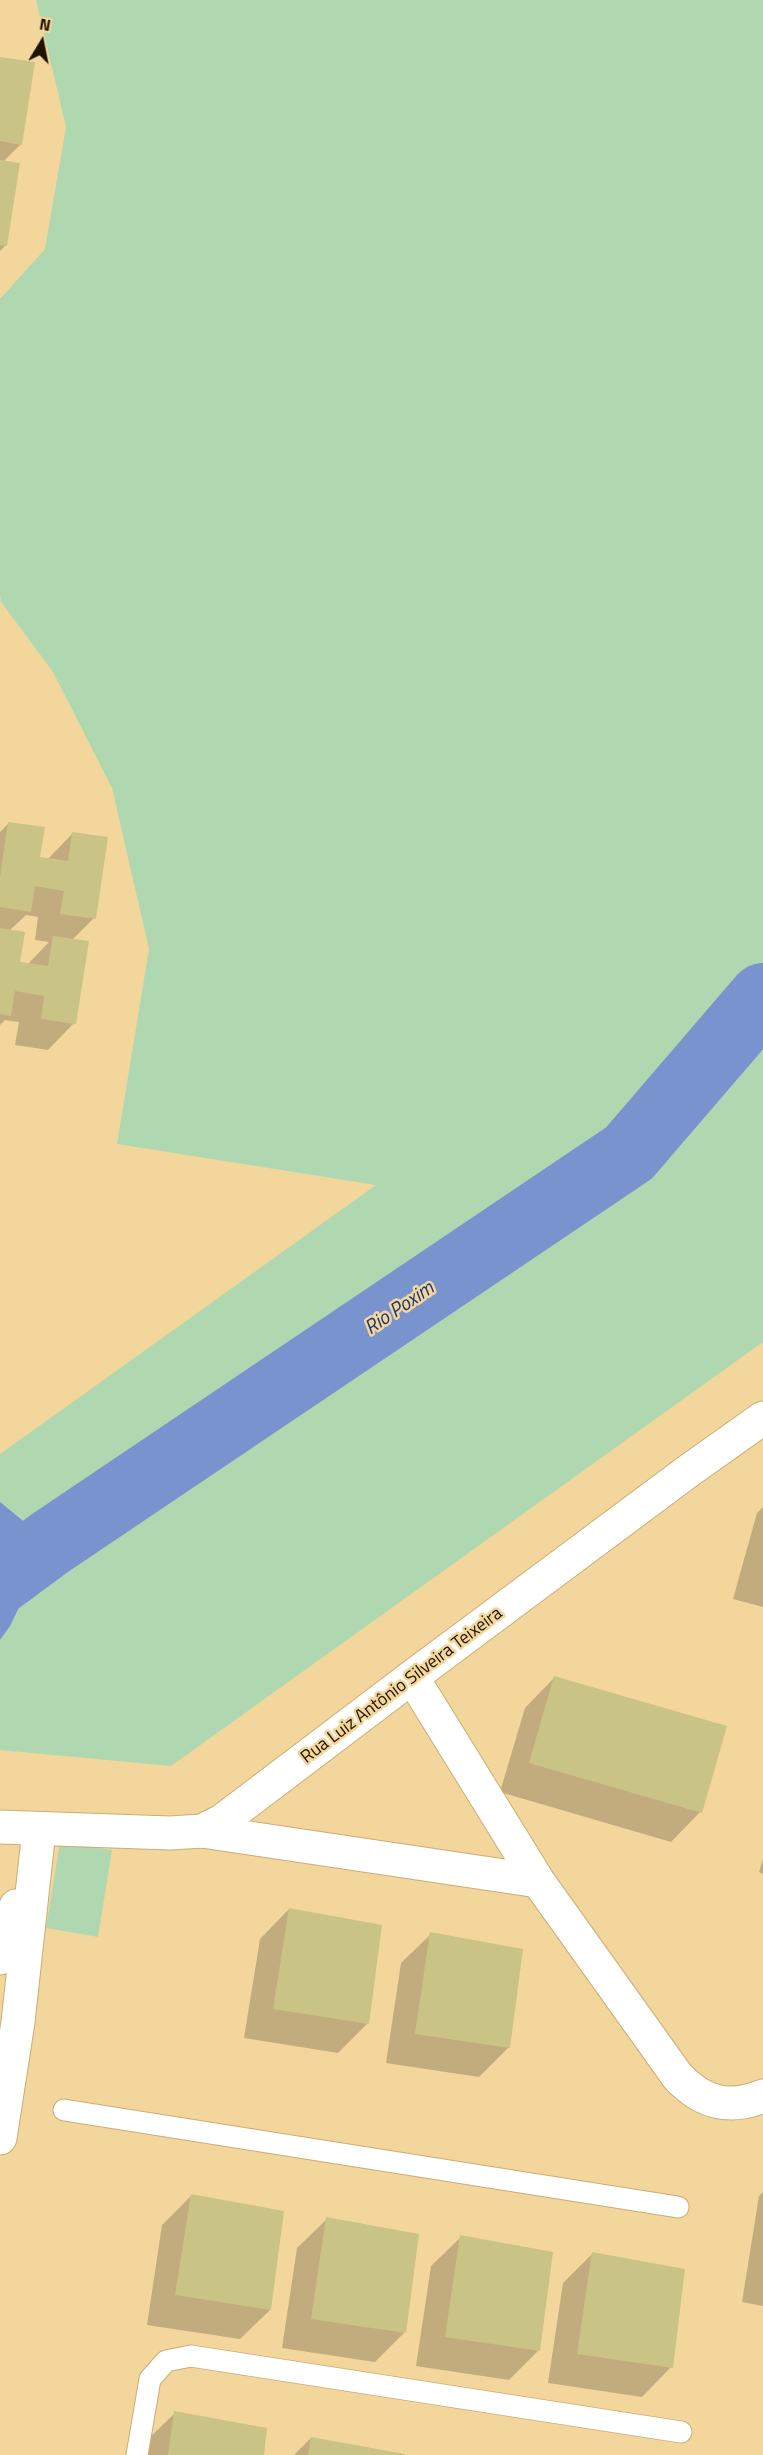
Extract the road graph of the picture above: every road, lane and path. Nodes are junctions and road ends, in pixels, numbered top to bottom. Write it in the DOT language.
graph roads {
  1 [pos="763,1418"];
  2 [pos="412,1677"];
  3 [pos="0,1827"];
  4 [pos="39,1830"];
  5 [pos="202,1831"];
  6 [pos="538,1881"];
  7 [pos="0,1958"];
  8 [pos="763,2096"];
  9 [pos="64,2110"];
  10 [pos="0,2138"];
  11 [pos="678,2207"];
  12 [pos="681,2432"];
  13 [pos="137,2455"];
  1 -- 2 [label="street, Rua Luiz Antônio Silveira Teixeira"];
  2 -- 5 [label="street, Rua Luiz Antônio Silveira Teixeira"];
  2 -- 6 [label="street"];
  3 -- 4 [label="street, Rua Luiz Antônio Silveira Teixeira"];
  4 -- 5 [label="street, Rua Luiz Antônio Silveira Teixeira"];
  4 -- 7 [label="street"];
  4 -- 10 [label="street"];
  5 -- 6 [label="street"];
  6 -- 8 [label="street"];
  9 -- 11 [label="lane"];
  12 -- 13 [label="lane"];
}
